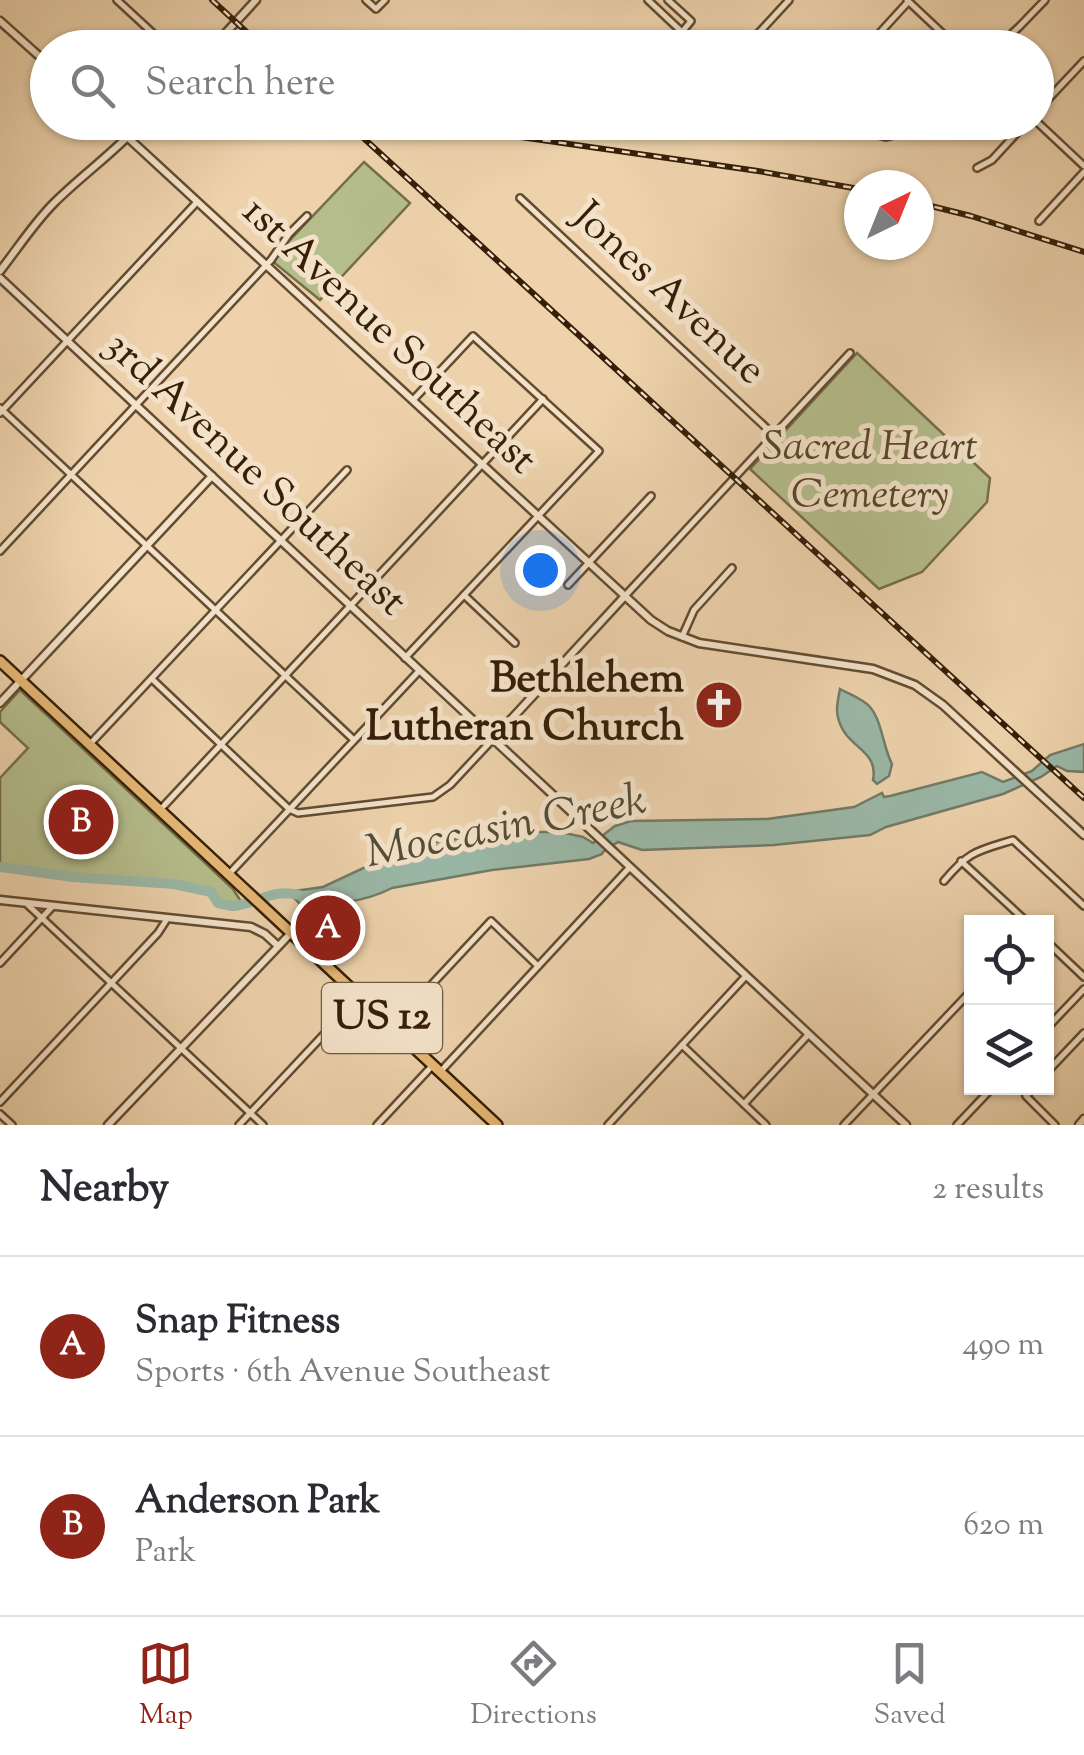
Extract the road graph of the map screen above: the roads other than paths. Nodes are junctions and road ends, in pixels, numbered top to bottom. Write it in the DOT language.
graph roads {
  1 [pos="117,0"];
  2 [pos="256,0"];
  3 [pos="366,0"];
  4 [pos="385,0"];
  5 [pos="648,0"];
  6 [pos="668,0"];
  7 [pos="789,0"];
  8 [pos="909,0"];
  9 [pos="1045,0"];
  10 [pos="0,21"];
  11 [pos="150,30"];
  12 [pos="229,30"];
  13 [pos="680,30"];
  14 [pos="684,30"];
  15 [pos="762,30"];
  16 [pos="882,30"];
  17 [pos="940,30"];
  18 [pos="1014,30"];
  19 [pos="30,48"];
  20 [pos="1084,62"];
  21 [pos="1054,93"];
  22 [pos="1054,137"];
  23 [pos="126,140"];
  24 [pos="130,140"];
  25 [pos="1010,140"];
  26 [pos="977,168"];
  27 [pos="1084,169"];
  28 [pos="520,198"];
  29 [pos="198,202"];
  30 [pos="307,216"];
  31 [pos="1038,222"];
  32 [pos="16,249"];
  33 [pos="0,258"];
  34 [pos="266,265"];
  35 [pos="0,274"];
  36 [pos="67,340"];
  37 [pos="850,353"];
  38 [pos="413,400"];
  39 [pos="543,400"];
  40 [pos="136,405"];
  41 [pos="1,410"];
  42 [pos="775,436"];
  43 [pos="482,464"];
  44 [pos="347,470"];
  45 [pos="71,475"];
  46 [pos="212,476"];
  47 [pos="651,496"];
  48 [pos="538,516"];
  49 [pos="281,541"];
  50 [pos="147,545"];
  51 [pos="0,551"];
  52 [pos="588,563"];
  53 [pos="732,568"];
  54 [pos="568,585"];
  55 [pos="464,595"];
  56 [pos="624,597"];
  57 [pos="350,606"];
  58 [pos="216,610"];
  59 [pos="682,637"];
  60 [pos="516,643"];
  61 [pos="405,658"];
  62 [pos="0,660"];
  63 [pos="419,671"];
  64 [pos="285,675"];
  65 [pos="152,679"];
  66 [pos="21,680"];
  67 [pos="0,702"];
  68 [pos="493,739"];
  69 [pos="354,740"];
  70 [pos="90,744"];
  71 [pos="220,744"];
  72 [pos="290,809"];
  73 [pos="160,810"];
  74 [pos="1084,835"];
  75 [pos="961,860"];
  76 [pos="630,867"];
  77 [pos="229,874"];
  78 [pos="944,882"];
  79 [pos="0,900"];
  80 [pos="27,904"];
  81 [pos="53,906"];
  82 [pos="1084,906"];
  83 [pos="1019,915"];
  84 [pos="42,918"];
  85 [pos="167,919"];
  86 [pos="291,932"];
  87 [pos="278,946"];
  88 [pos="1054,949"];
  89 [pos="0,963"];
  90 [pos="538,966"];
  91 [pos="746,976"];
  92 [pos="1084,977"];
  93 [pos="112,983"];
  94 [pos="1084,989"];
  95 [pos="360,997"];
  96 [pos="964,998"];
  97 [pos="1054,1021"];
  98 [pos="392,1027"];
  99 [pos="1084,1033"];
  100 [pos="808,1034"];
  101 [pos="682,1045"];
  102 [pos="181,1048"];
  103 [pos="1054,1065"];
  104 [pos="436,1069"];
  105 [pos="873,1095"];
  106 [pos="985,1095"];
  107 [pos="1027,1095"];
  108 [pos="0,1102"];
  109 [pos="744,1104"];
  110 [pos="250,1113"];
  111 [pos="0,1114"];
  112 [pos="1084,1119"];
  113 [pos="12,1125"];
  114 [pos="108,1125"];
  115 [pos="238,1125"];
  116 [pos="263,1125"];
  117 [pos="377,1125"];
  118 [pos="497,1125"];
  119 [pos="608,1125"];
  120 [pos="766,1125"];
  121 [pos="844,1125"];
  122 [pos="906,1125"];
  123 [pos="957,1125"];
  124 [pos="1055,1125"];
  125 [pos="1079,1125"];
  1 -- 11 [label="street"];
  2 -- 12 [label="street"];
  3 -- 4 [label="street"];
  5 -- 13 [label="street"];
  6 -- 14 [label="street"];
  7 -- 15 [label="street"];
  8 -- 16 [label="street"];
  8 -- 17 [label="street"];
  9 -- 18 [label="street"];
  10 -- 19 [label="street"];
  20 -- 21 [label="street"];
  22 -- 27 [label="street"];
  23 -- 32 [label="street"];
  24 -- 29 [label="street, 1st Avenue Southeast"];
  25 -- 26 [label="street"];
  27 -- 31 [label="street"];
  28 -- 42 [label="street, Jones Avenue"];
  29 -- 34 [label="street, 1st Avenue Southeast"];
  29 -- 36 [label="street"];
  30 -- 34 [label="street"];
  32 -- 33 [label="street"];
  32 -- 35 [label="street"];
  34 -- 38 [label="street, 1st Avenue Southeast"];
  34 -- 40 [label="street"];
  35 -- 36 [label="street, 3rd Avenue Southeast"];
  36 -- 40 [label="street, 3rd Avenue Southeast"];
  36 -- 41 [label="street"];
  37 -- 42 [label="street"];
  38 -- 39 [label="street"];
  38 -- 43 [label="street, 1st Avenue Southeast"];
  39 -- 43 [label="street"];
  39 -- 48 [label="street"];
  40 -- 45 [label="street"];
  40 -- 46 [label="street, 3rd Avenue Southeast"];
  41 -- 45 [label="street"];
  42 -- 56 [label="street"];
  43 -- 48 [label="street, 1st Avenue Southeast"];
  43 -- 57 [label="street"];
  44 -- 49 [label="street"];
  45 -- 50 [label="street"];
  45 -- 51 [label="street"];
  46 -- 49 [label="street, 3rd Avenue Southeast"];
  46 -- 50 [label="street"];
  47 -- 52 [label="street"];
  48 -- 52 [label="street, 1st Avenue Southeast"];
  48 -- 55 [label="street"];
  49 -- 57 [label="street, 3rd Avenue Southeast"];
  49 -- 58 [label="street"];
  50 -- 58 [label="street"];
  50 -- 66 [label="street"];
  52 -- 54 [label="street"];
  52 -- 56 [label="street, 1st Avenue Southeast"];
  53 -- 59 [label="street"];
  55 -- 60 [label="street"];
  55 -- 61 [label="street"];
  56 -- 59 [label="street, 1st Avenue Southeast"];
  56 -- 68 [label="street"];
  57 -- 61 [label="street, 3rd Avenue Southeast"];
  57 -- 64 [label="street"];
  58 -- 64 [label="street"];
  58 -- 65 [label="street"];
  59 -- 74 [label="street, 1st Avenue Southeast"];
  61 -- 63 [label="street, 3rd Avenue Southeast"];
  62 -- 66 [label="highway, US 12"];
  63 -- 68 [label="street, 3rd Avenue Southeast"];
  63 -- 69 [label="street"];
  64 -- 69 [label="street"];
  64 -- 71 [label="street"];
  65 -- 70 [label="street"];
  65 -- 71 [label="street"];
  66 -- 67 [label="street"];
  66 -- 70 [label="highway, US 12"];
  68 -- 72 [label="street"];
  68 -- 76 [label="street, 3rd Avenue Southeast"];
  69 -- 72 [label="street"];
  70 -- 73 [label="highway, US 12"];
  71 -- 72 [label="street"];
  71 -- 73 [label="street"];
  72 -- 77 [label="street"];
  73 -- 77 [label="highway, US 12"];
  75 -- 78 [label="street"];
  75 -- 82 [label="street"];
  75 -- 83 [label="street"];
  76 -- 90 [label="street"];
  76 -- 91 [label="street, 3rd Avenue Southeast"];
  77 -- 86 [label="highway, US 12"];
  79 -- 80 [label="street"];
  80 -- 81 [label="street"];
  80 -- 84 [label="street"];
  81 -- 84 [label="street"];
  81 -- 85 [label="street"];
  84 -- 89 [label="street"];
  84 -- 93 [label="street"];
  85 -- 87 [label="street"];
  85 -- 93 [label="street"];
  86 -- 87 [label="street"];
  86 -- 95 [label="highway, US 12"];
  87 -- 102 [label="street"];
  88 -- 92 [label="street"];
  90 -- 98 [label="street"];
  90 -- 104 [label="street"];
  91 -- 100 [label="street, 3rd Avenue Southeast"];
  91 -- 101 [label="street"];
  93 -- 102 [label="street"];
  93 -- 108 [label="street"];
  94 -- 97 [label="street"];
  95 -- 98 [label="highway, US 12"];
  95 -- 110 [label="street"];
  96 -- 105 [label="street"];
  98 -- 104 [label="highway, US 12"];
  99 -- 103 [label="street"];
  100 -- 105 [label="street, 3rd Avenue Southeast"];
  100 -- 109 [label="street"];
  101 -- 109 [label="street"];
  101 -- 119 [label="street"];
  102 -- 110 [label="street"];
  102 -- 114 [label="street"];
  104 -- 117 [label="street"];
  104 -- 118 [label="highway, US 12"];
  105 -- 121 [label="street"];
  105 -- 122 [label="street, 3rd Avenue Southeast"];
  106 -- 123 [label="street"];
  107 -- 124 [label="street"];
  109 -- 120 [label="street"];
  110 -- 115 [label="street"];
  110 -- 116 [label="street"];
  111 -- 113 [label="street"];
  112 -- 125 [label="street"];
}
